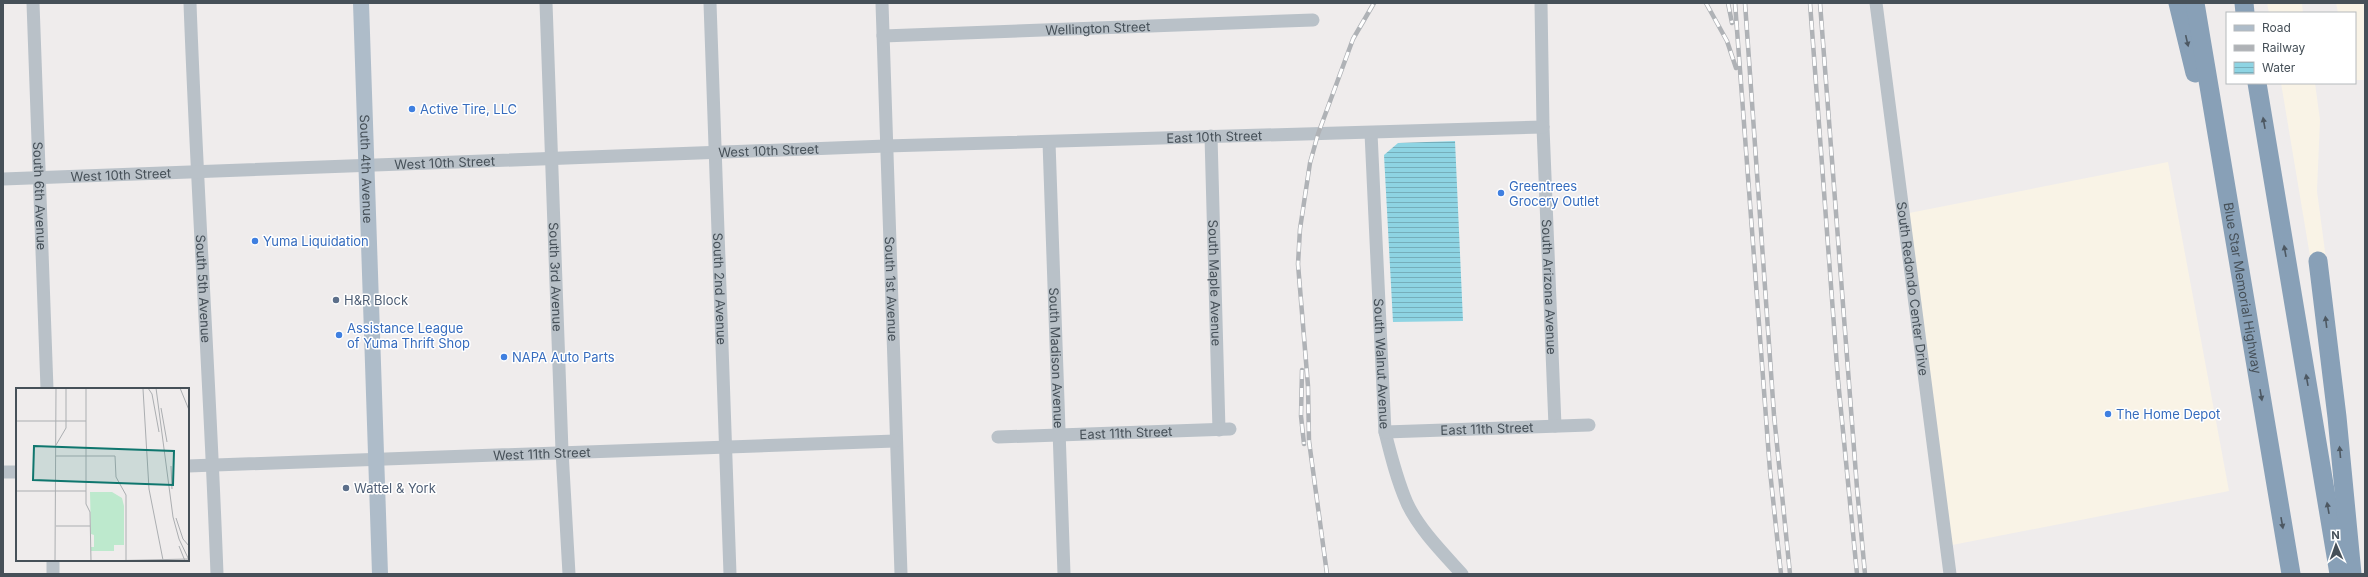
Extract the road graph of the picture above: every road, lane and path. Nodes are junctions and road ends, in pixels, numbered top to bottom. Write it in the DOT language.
graph roads {
  1 [pos="33,3"];
  2 [pos="190,3"];
  3 [pos="361,3"];
  4 [pos="546,3"];
  5 [pos="710,3"];
  6 [pos="882,3"];
  7 [pos="1541,3"];
  8 [pos="1876,3"];
  9 [pos="2178,3"];
  10 [pos="2195,3"];
  11 [pos="1313,20"];
  12 [pos="883,36"];
  13 [pos="2257,84"];
  14 [pos="1543,127"];
  15 [pos="1371,133"];
  16 [pos="1212,136"];
  17 [pos="1049,142"];
  18 [pos="886,146"];
  19 [pos="715,152"];
  20 [pos="550,158"];
  21 [pos="366,167"];
  22 [pos="196,172"];
  23 [pos="39,178"];
  24 [pos="3,179"];
  25 [pos="2236,246"];
  26 [pos="2318,261"];
  27 [pos="47,388"];
  28 [pos="1589,425"];
  29 [pos="1555,426"];
  30 [pos="1225,429"];
  31 [pos="1385,432"];
  32 [pos="1060,434"];
  33 [pos="998,437"];
  34 [pos="895,441"];
  35 [pos="725,446"];
  36 [pos="562,451"];
  37 [pos="376,458"];
  38 [pos="213,465"];
  39 [pos="189,466"];
  40 [pos="3,472"];
  41 [pos="16,472"];
  42 [pos="53,561"];
  43 [pos="53,574"];
  44 [pos="216,574"];
  45 [pos="380,574"];
  46 [pos="569,574"];
  47 [pos="730,574"];
  48 [pos="901,574"];
  49 [pos="1064,574"];
  50 [pos="1462,574"];
  51 [pos="1950,574"];
  52 [pos="2291,574"];
  53 [pos="2339,574"];
  54 [pos="2352,574"];
  1 -- 23 [label="street, South 6th Avenue"];
  2 -- 22 [label="street, South 5th Avenue"];
  3 -- 21 [label="main road, South 4th Avenue"];
  4 -- 20 [label="street, South 3rd Avenue"];
  5 -- 19 [label="street, South 2nd Avenue"];
  6 -- 12 [label="street, South 1st Avenue"];
  7 -- 14 [label="street, South Arizona Avenue"];
  8 -- 51 [label="street, South Redondo Center Drive"];
  9 -- 25 [label="highway, one-way"];
  10 -- 25 [label="highway, Blue Star Memorial Highway"];
  11 -- 12 [label="street, Wellington Street"];
  12 -- 18 [label="street, South 1st Avenue"];
  53 -- 13 [label="highway, one-way"];
  14 -- 15 [label="street, East 10th Street"];
  14 -- 29 [label="street, South Arizona Avenue"];
  15 -- 16 [label="street, East 10th Street"];
  15 -- 31 [label="street, South Walnut Avenue"];
  16 -- 17 [label="street, East 10th Street"];
  16 -- 30 [label="street, South Maple Avenue"];
  17 -- 18 [label="street, East 10th Street"];
  17 -- 32 [label="street, South Madison Avenue"];
  18 -- 19 [label="street, West 10th Street"];
  18 -- 34 [label="street, South 1st Avenue"];
  19 -- 20 [label="street, West 10th Street"];
  19 -- 35 [label="street, South 2nd Avenue"];
  20 -- 21 [label="street, West 10th Street"];
  20 -- 36 [label="street, South 3rd Avenue"];
  21 -- 22 [label="street, West 10th Street"];
  21 -- 37 [label="main road, South 4th Avenue"];
  22 -- 23 [label="street, West 10th Street"];
  22 -- 38 [label="street, South 5th Avenue"];
  23 -- 24 [label="street, West 10th Street"];
  23 -- 27 [label="street, South 6th Avenue"];
  25 -- 52 [label="highway, Blue Star Memorial Highway, one-way"];
  54 -- 26 [label="highway, one-way"];
  28 -- 29 [label="street, East 11th Street"];
  29 -- 31 [label="street, East 11th Street"];
  30 -- 32 [label="street, East 11th Street"];
  31 -- 50 [label="street, South Walnut Avenue"];
  32 -- 33 [label="street, East 11th Street"];
  32 -- 49 [label="street, South Madison Avenue"];
  34 -- 35 [label="street, West 11th Street"];
  34 -- 48 [label="street, South 1st Avenue"];
  35 -- 36 [label="street, West 11th Street"];
  35 -- 47 [label="street, South 2nd Avenue"];
  36 -- 37 [label="street, West 11th Street"];
  36 -- 46 [label="street, South 3rd Avenue"];
  37 -- 38 [label="street, West 11th Street"];
  37 -- 45 [label="main road, South 4th Avenue"];
  38 -- 39 [label="street, West 11th Street"];
  38 -- 44 [label="street, South 5th Avenue"];
  40 -- 41 [label="street"];
  42 -- 43 [label="street"];
}
